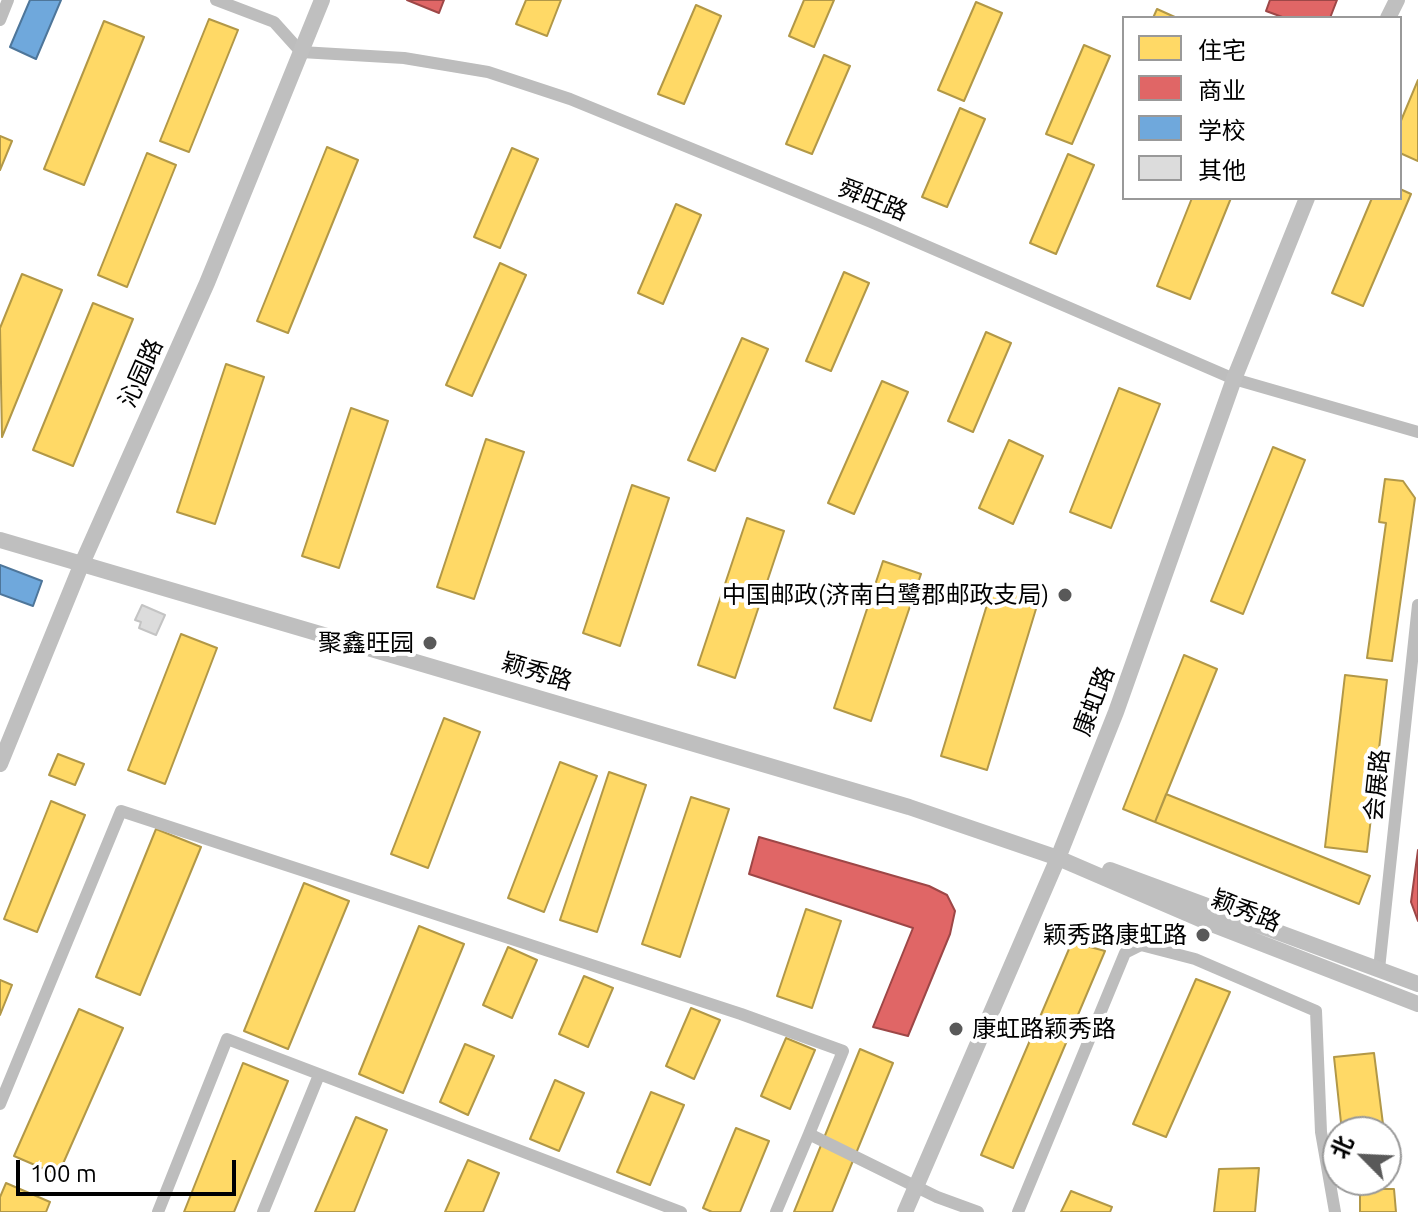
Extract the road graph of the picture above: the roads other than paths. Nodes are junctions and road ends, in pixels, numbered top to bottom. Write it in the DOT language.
graph roads {
  1 [pos="8,0"];
  2 [pos="216,0"];
  3 [pos="322,0"];
  4 [pos="0,20"];
  5 [pos="301,52"];
  6 [pos="1306,200"];
  7 [pos="1234,379"];
  8 [pos="1418,432"];
  9 [pos="0,540"];
  10 [pos="82,565"];
  11 [pos="1418,605"];
  12 [pos="0,764"];
  13 [pos="1058,858"];
  14 [pos="1379,969"];
  15 [pos="1418,984"];
  16 [pos="1418,1004"];
  17 [pos="319,1075"];
  18 [pos="0,1104"];
  19 [pos="809,1134"];
  20 [pos="917,1185"];
  21 [pos="158,1212"];
  22 [pos="263,1212"];
  23 [pos="681,1212"];
  24 [pos="776,1212"];
  25 [pos="905,1212"];
  26 [pos="978,1212"];
  27 [pos="1018,1212"];
  28 [pos="1335,1212"];
  1 -- 4 [label="street"];
  2 -- 5 [label="street"];
  3 -- 5 [label="main road, 沁园路"];
  5 -- 7 [label="street, 舜旺路"];
  5 -- 10 [label="main road, 沁园路"];
  6 -- 7 [label="main road, 康虹路"];
  7 -- 8 [label="street, 舜旺路"];
  7 -- 13 [label="main road, 康虹路"];
  9 -- 10 [label="main road, 颖秀路"];
  10 -- 12 [label="main road, 沁园路"];
  10 -- 13 [label="main road, 颖秀路"];
  11 -- 14 [label="street, 会展路"];
  13 -- 14 [label="main road, 颖秀路"];
  13 -- 16 [label="main road, 颖秀路"];
  13 -- 20 [label="main road, 康虹路"];
  14 -- 15 [label="main road, 颖秀路"];
  17 -- 21 [label="street"];
  17 -- 22 [label="street"];
  17 -- 23 [label="street"];
  18 -- 19 [label="street"];
  19 -- 20 [label="street"];
  19 -- 24 [label="street"];
  20 -- 25 [label="main road, 康虹路"];
  20 -- 26 [label="street"];
  27 -- 28 [label="street"];
}
